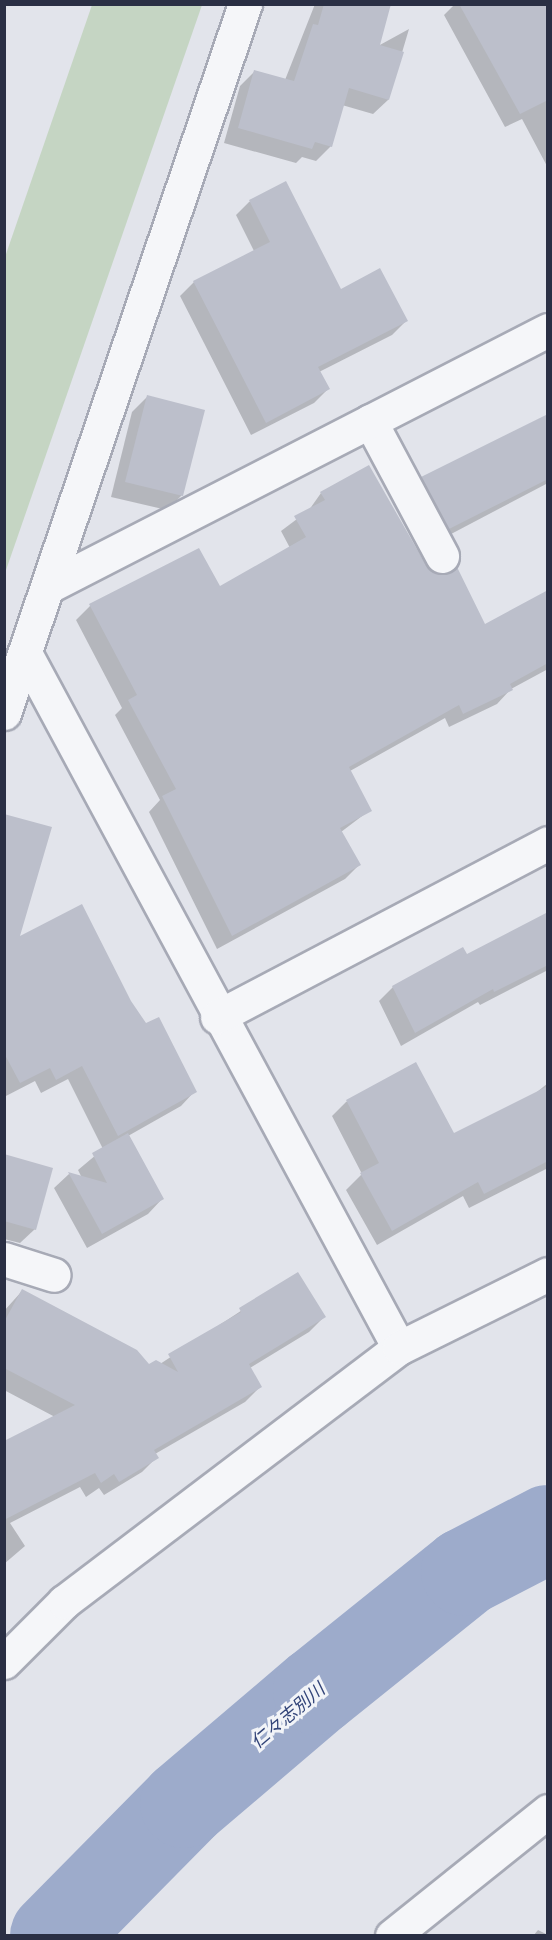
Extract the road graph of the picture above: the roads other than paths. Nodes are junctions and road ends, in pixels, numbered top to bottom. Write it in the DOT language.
graph roads {
  1 [pos="245,4"];
  2 [pos="548,330"];
  3 [pos="370,421"];
  4 [pos="442,556"];
  5 [pos="49,586"];
  6 [pos="25,654"];
  7 [pos="4,713"];
  8 [pos="548,843"];
  9 [pos="218,1017"];
  10 [pos="4,1259"];
  11 [pos="548,1274"];
  12 [pos="54,1275"];
  13 [pos="399,1348"];
  14 [pos="4,1662"];
  15 [pos="548,1811"];
  16 [pos="411,1929"];
  1 -- 5 [label="street"];
  2 -- 3 [label="street"];
  3 -- 4 [label="street"];
  3 -- 5 [label="street"];
  5 -- 6 [label="street"];
  6 -- 7 [label="street"];
  6 -- 9 [label="street"];
  8 -- 9 [label="street"];
  9 -- 13 [label="street"];
  10 -- 12 [label="street"];
  11 -- 13 [label="street"];
  13 -- 14 [label="street"];
  15 -- 16 [label="street"];
}
